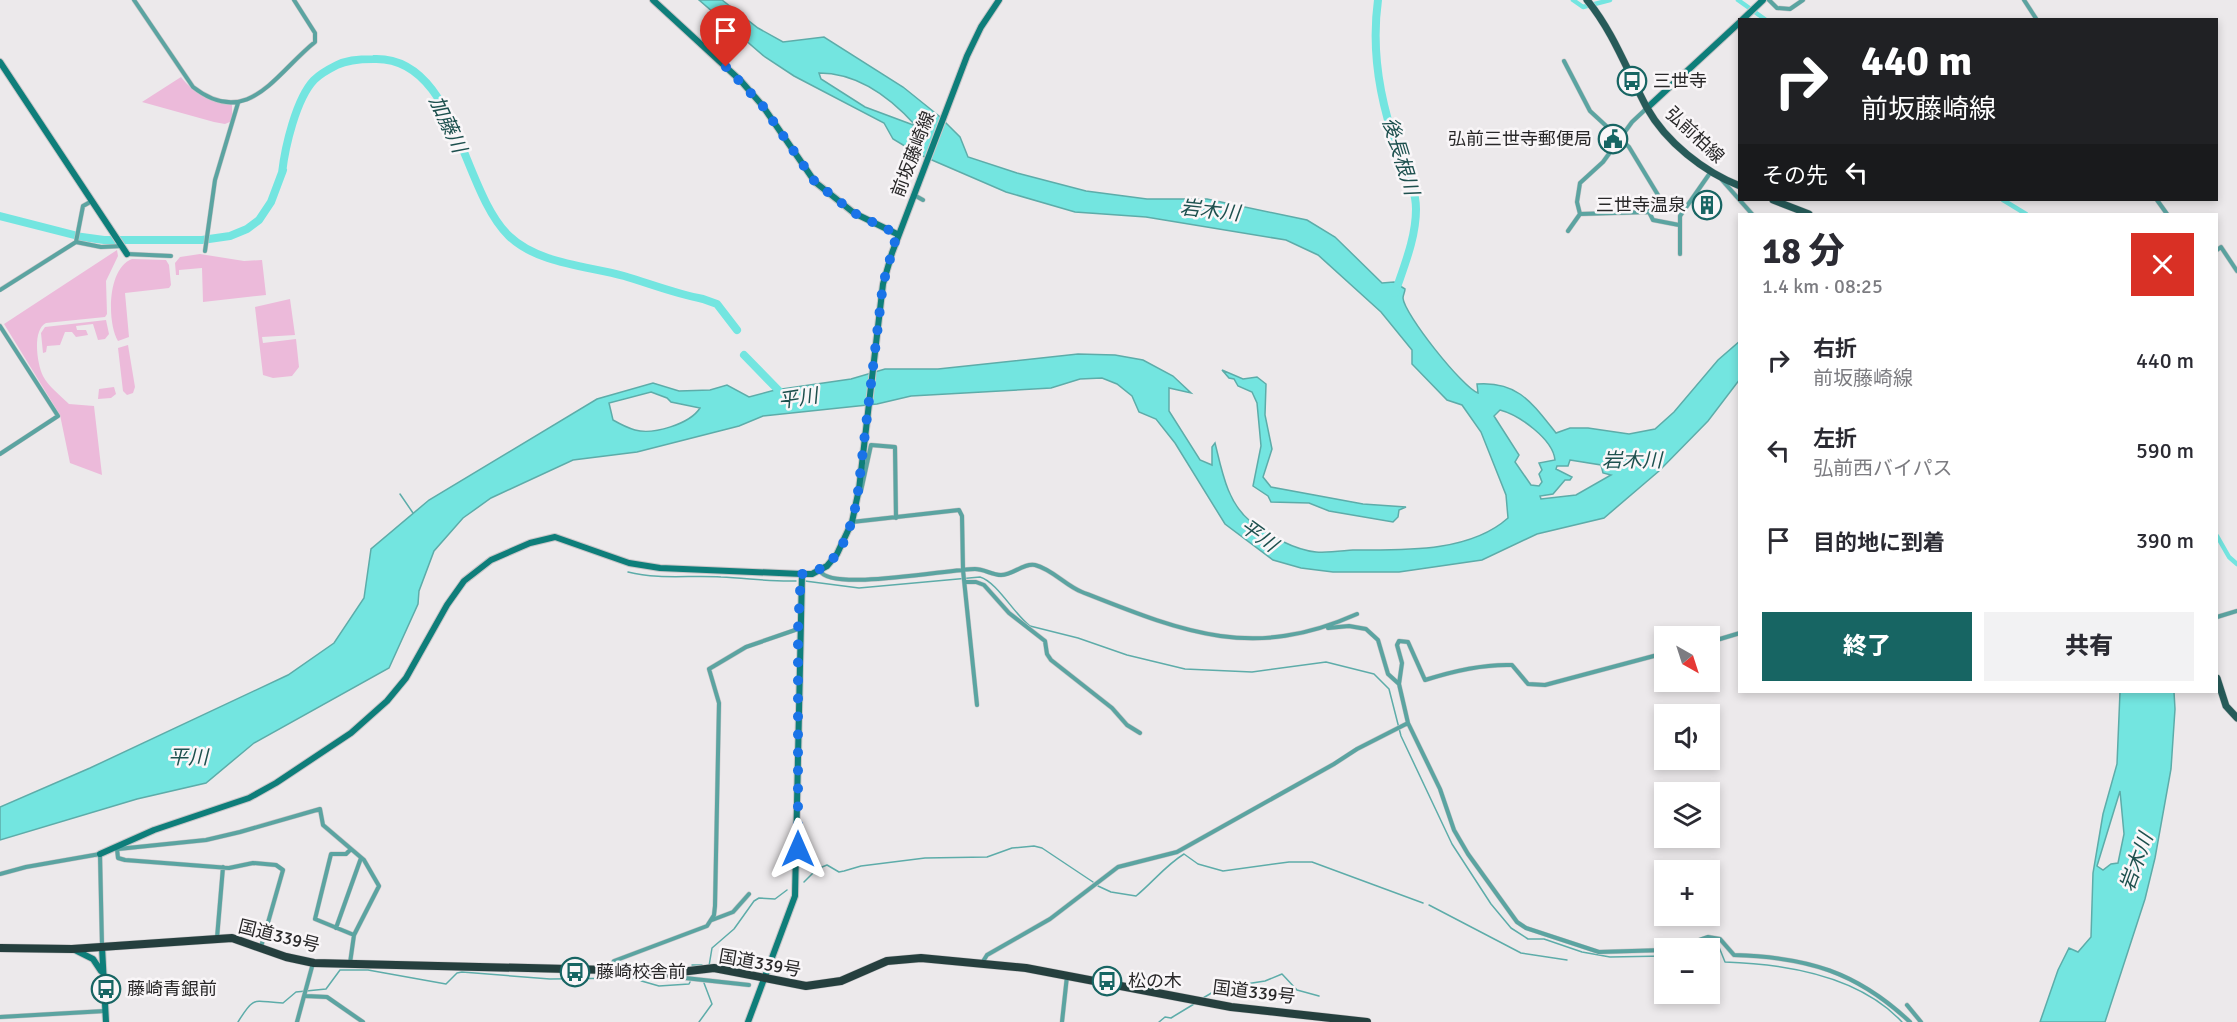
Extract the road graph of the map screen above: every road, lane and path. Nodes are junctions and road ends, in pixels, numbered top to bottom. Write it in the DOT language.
graph roads {
  1 [pos="134,0"];
  2 [pos="294,0"];
  3 [pos="653,0"];
  4 [pos="999,0"];
  5 [pos="1587,0"];
  6 [pos="1763,0"];
  7 [pos="1769,0"];
  8 [pos="1803,0"];
  9 [pos="2024,0"];
  10 [pos="1744,18"];
  11 [pos="2036,18"];
  12 [pos="1738,24"];
  13 [pos="1564,61"];
  14 [pos="0,62"];
  15 [pos="238,103"];
  16 [pos="1647,108"];
  17 [pos="1621,140"];
  18 [pos="1710,172"];
  19 [pos="1721,179"];
  20 [pos="1738,185"];
  21 [pos="914,195"];
  22 [pos="1738,198"];
  23 [pos="923,200"];
  24 [pos="93,201"];
  25 [pos="1740,201"];
  26 [pos="1776,201"];
  27 [pos="1649,212"];
  28 [pos="1751,213"];
  29 [pos="1806,213"];
  30 [pos="1580,214"];
  31 [pos="1679,225"];
  32 [pos="1568,231"];
  33 [pos="897,234"];
  34 [pos="77,240"];
  35 [pos="121,245"];
  36 [pos="2218,249"];
  37 [pos="205,251"];
  38 [pos="127,254"];
  39 [pos="1680,254"];
  40 [pos="171,256"];
  41 [pos="2237,271"];
  42 [pos="0,290"];
  43 [pos="0,326"];
  44 [pos="0,454"];
  45 [pos="858,494"];
  46 [pos="896,518"];
  47 [pos="852,522"];
  48 [pos="820,571"];
  49 [pos="964,572"];
  50 [pos="801,574"];
  51 [pos="965,581"];
  52 [pos="2237,610"];
  53 [pos="1357,614"];
  54 [pos="2218,617"];
  55 [pos="1322,628"];
  56 [pos="798,629"];
  57 [pos="1738,634"];
  58 [pos="1720,639"];
  59 [pos="1654,656"];
  60 [pos="2218,681"];
  61 [pos="1399,684"];
  62 [pos="977,705"];
  63 [pos="2237,718"];
  64 [pos="1408,723"];
  65 [pos="1140,733"];
  66 [pos="115,849"];
  67 [pos="351,849"];
  68 [pos="100,854"];
  69 [pos="362,858"];
  70 [pos="223,867"];
  71 [pos="0,874"];
  72 [pos="749,894"];
  73 [pos="712,920"];
  74 [pos="336,928"];
  75 [pos="354,935"];
  76 [pos="217,938"];
  77 [pos="1720,939"];
  78 [pos="102,947"];
  79 [pos="0,948"];
  80 [pos="261,948"];
  81 [pos="72,949"];
  82 [pos="1654,950"];
  83 [pos="314,963"];
  84 [pos="350,963"];
  85 [pos="982,963"];
  86 [pos="609,970"];
  87 [pos="682,973"];
  88 [pos="102,974"];
  89 [pos="1067,975"];
  90 [pos="765,977"];
  91 [pos="749,985"];
  92 [pos="306,996"];
  93 [pos="1906,1005"];
  94 [pos="105,1011"];
  95 [pos="0,1017"];
  96 [pos="106,1022"];
  97 [pos="297,1022"];
  98 [pos="363,1022"];
  99 [pos="748,1022"];
  100 [pos="1062,1022"];
  101 [pos="1367,1022"];
  102 [pos="1910,1022"];
  103 [pos="1921,1022"];
  1 -- 15 [label="street"];
  2 -- 15 [label="street"];
  3 -- 33 [label="street"];
  4 -- 21 [label="street, 前坂藤崎線"];
  5 -- 16 [label="main road, 弘前柏線"];
  6 -- 10 [label="street"];
  7 -- 8 [label="street"];
  9 -- 11 [label="street"];
  12 -- 16 [label="street"];
  13 -- 17 [label="street"];
  14 -- 24 [label="street"];
  15 -- 37 [label="street"];
  16 -- 17 [label="street"];
  16 -- 18 [label="main road, 弘前柏線"];
  17 -- 27 [label="street"];
  17 -- 30 [label="street"];
  18 -- 19 [label="main road, 弘前柏線"];
  18 -- 31 [label="street"];
  19 -- 20 [label="main road, 弘前柏線"];
  19 -- 22 [label="street"];
  21 -- 23 [label="street"];
  21 -- 33 [label="street, 前坂藤崎線"];
  24 -- 34 [label="street"];
  24 -- 35 [label="street"];
  25 -- 28 [label="street"];
  26 -- 29 [label="main road"];
  27 -- 30 [label="street"];
  27 -- 31 [label="street"];
  30 -- 32 [label="street"];
  31 -- 39 [label="street"];
  33 -- 45 [label="street, 前坂藤崎線"];
  34 -- 35 [label="street"];
  34 -- 42 [label="street"];
  35 -- 38 [label="street"];
  36 -- 41 [label="street"];
  38 -- 40 [label="street"];
  43 -- 44 [label="street"];
  45 -- 46 [label="street"];
  45 -- 47 [label="street, 前坂藤崎線"];
  46 -- 47 [label="street"];
  46 -- 49 [label="street"];
  47 -- 48 [label="street, 前坂藤崎線"];
  48 -- 49 [label="street"];
  48 -- 50 [label="street"];
  49 -- 51 [label="street"];
  49 -- 55 [label="street"];
  50 -- 56 [label="street"];
  50 -- 66 [label="street"];
  51 -- 62 [label="street"];
  51 -- 65 [label="street"];
  52 -- 54 [label="street"];
  53 -- 55 [label="street"];
  55 -- 61 [label="street"];
  56 -- 73 [label="street"];
  56 -- 90 [label="street"];
  57 -- 58 [label="street"];
  59 -- 61 [label="street"];
  60 -- 63 [label="main road"];
  61 -- 64 [label="street"];
  64 -- 82 [label="street"];
  64 -- 85 [label="street"];
  66 -- 67 [label="street"];
  66 -- 68 [label="street"];
  66 -- 70 [label="street"];
  67 -- 69 [label="street"];
  67 -- 74 [label="street"];
  68 -- 71 [label="street"];
  68 -- 78 [label="street"];
  69 -- 74 [label="street"];
  69 -- 75 [label="street"];
  70 -- 76 [label="street"];
  70 -- 80 [label="street"];
  72 -- 73 [label="street"];
  73 -- 86 [label="street"];
  74 -- 75 [label="street"];
  75 -- 84 [label="street"];
  76 -- 78 [label="highway, 国道339号"];
  76 -- 80 [label="highway, 国道339号"];
  77 -- 102 [label="street"];
  78 -- 81 [label="highway, 国道339号"];
  78 -- 88 [label="street"];
  79 -- 81 [label="highway, 国道339号"];
  80 -- 83 [label="highway, 国道339号"];
  81 -- 88 [label="street"];
  83 -- 84 [label="highway, 国道339号"];
  83 -- 92 [label="street"];
  84 -- 86 [label="highway, 国道339号"];
  85 -- 89 [label="highway, 国道339号"];
  85 -- 90 [label="highway, 国道339号"];
  86 -- 87 [label="highway, 国道339号"];
  87 -- 90 [label="highway, 国道339号"];
  87 -- 91 [label="street"];
  88 -- 94 [label="street"];
  89 -- 100 [label="street"];
  89 -- 101 [label="highway, 国道339号"];
  90 -- 99 [label="street"];
  92 -- 97 [label="street"];
  92 -- 98 [label="street"];
  93 -- 103 [label="street"];
  94 -- 95 [label="street"];
  94 -- 96 [label="street"];
}
